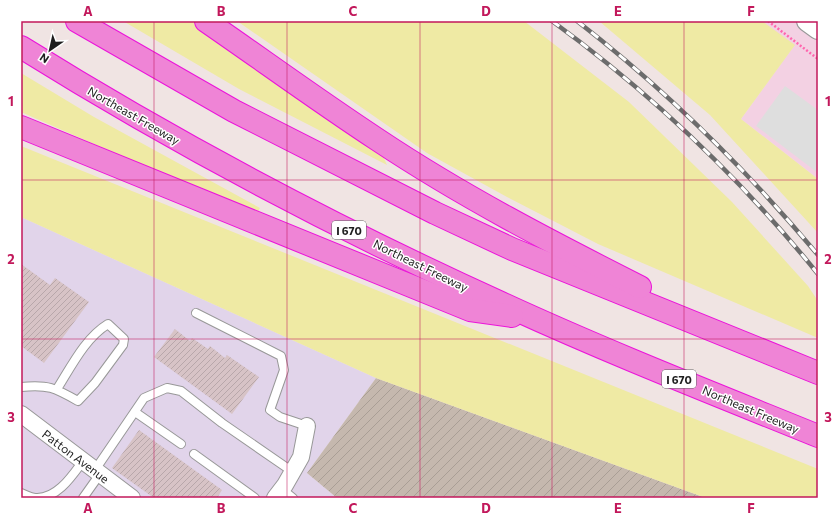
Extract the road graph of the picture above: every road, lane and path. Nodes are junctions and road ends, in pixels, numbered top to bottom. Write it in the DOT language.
graph roads {
  1 [pos="77,21"];
  2 [pos="206,21"];
  3 [pos="768,21"];
  4 [pos="807,21"];
  5 [pos="818,29"];
  6 [pos="21,47"];
  7 [pos="818,59"];
  8 [pos="21,127"];
  9 [pos="196,313"];
  10 [pos="540,321"];
  11 [pos="811,371"];
  12 [pos="21,387"];
  13 [pos="57,389"];
  14 [pos="135,412"];
  15 [pos="21,414"];
  16 [pos="307,426"];
  17 [pos="818,436"];
  18 [pos="180,444"];
  19 [pos="194,454"];
  20 [pos="93,468"];
  21 [pos="293,472"];
  22 [pos="21,493"];
  23 [pos="283,495"];
  24 [pos="83,498"];
  25 [pos="132,498"];
  26 [pos="255,498"];
  1 -- 11 [label="highway"];
  2 -- 11 [label="highway"];
  3 -- 7 [label="path"];
  4 -- 5 [label="street"];
  6 -- 10 [label="highway, Northeast Freeway / I 670"];
  8 -- 10 [label="highway"];
  9 -- 16 [label="lane"];
  10 -- 17 [label="highway, Northeast Freeway / I 670"];
  12 -- 13 [label="lane"];
  13 -- 13 [label="lane"];
  14 -- 18 [label="lane"];
  14 -- 20 [label="lane"];
  14 -- 21 [label="lane"];
  15 -- 20 [label="street, Patton Avenue"];
  16 -- 21 [label="street"];
  19 -- 26 [label="lane"];
  20 -- 22 [label="lane"];
  20 -- 24 [label="lane"];
  20 -- 25 [label="street, Patton Avenue"];
  21 -- 23 [label="street"];
}
